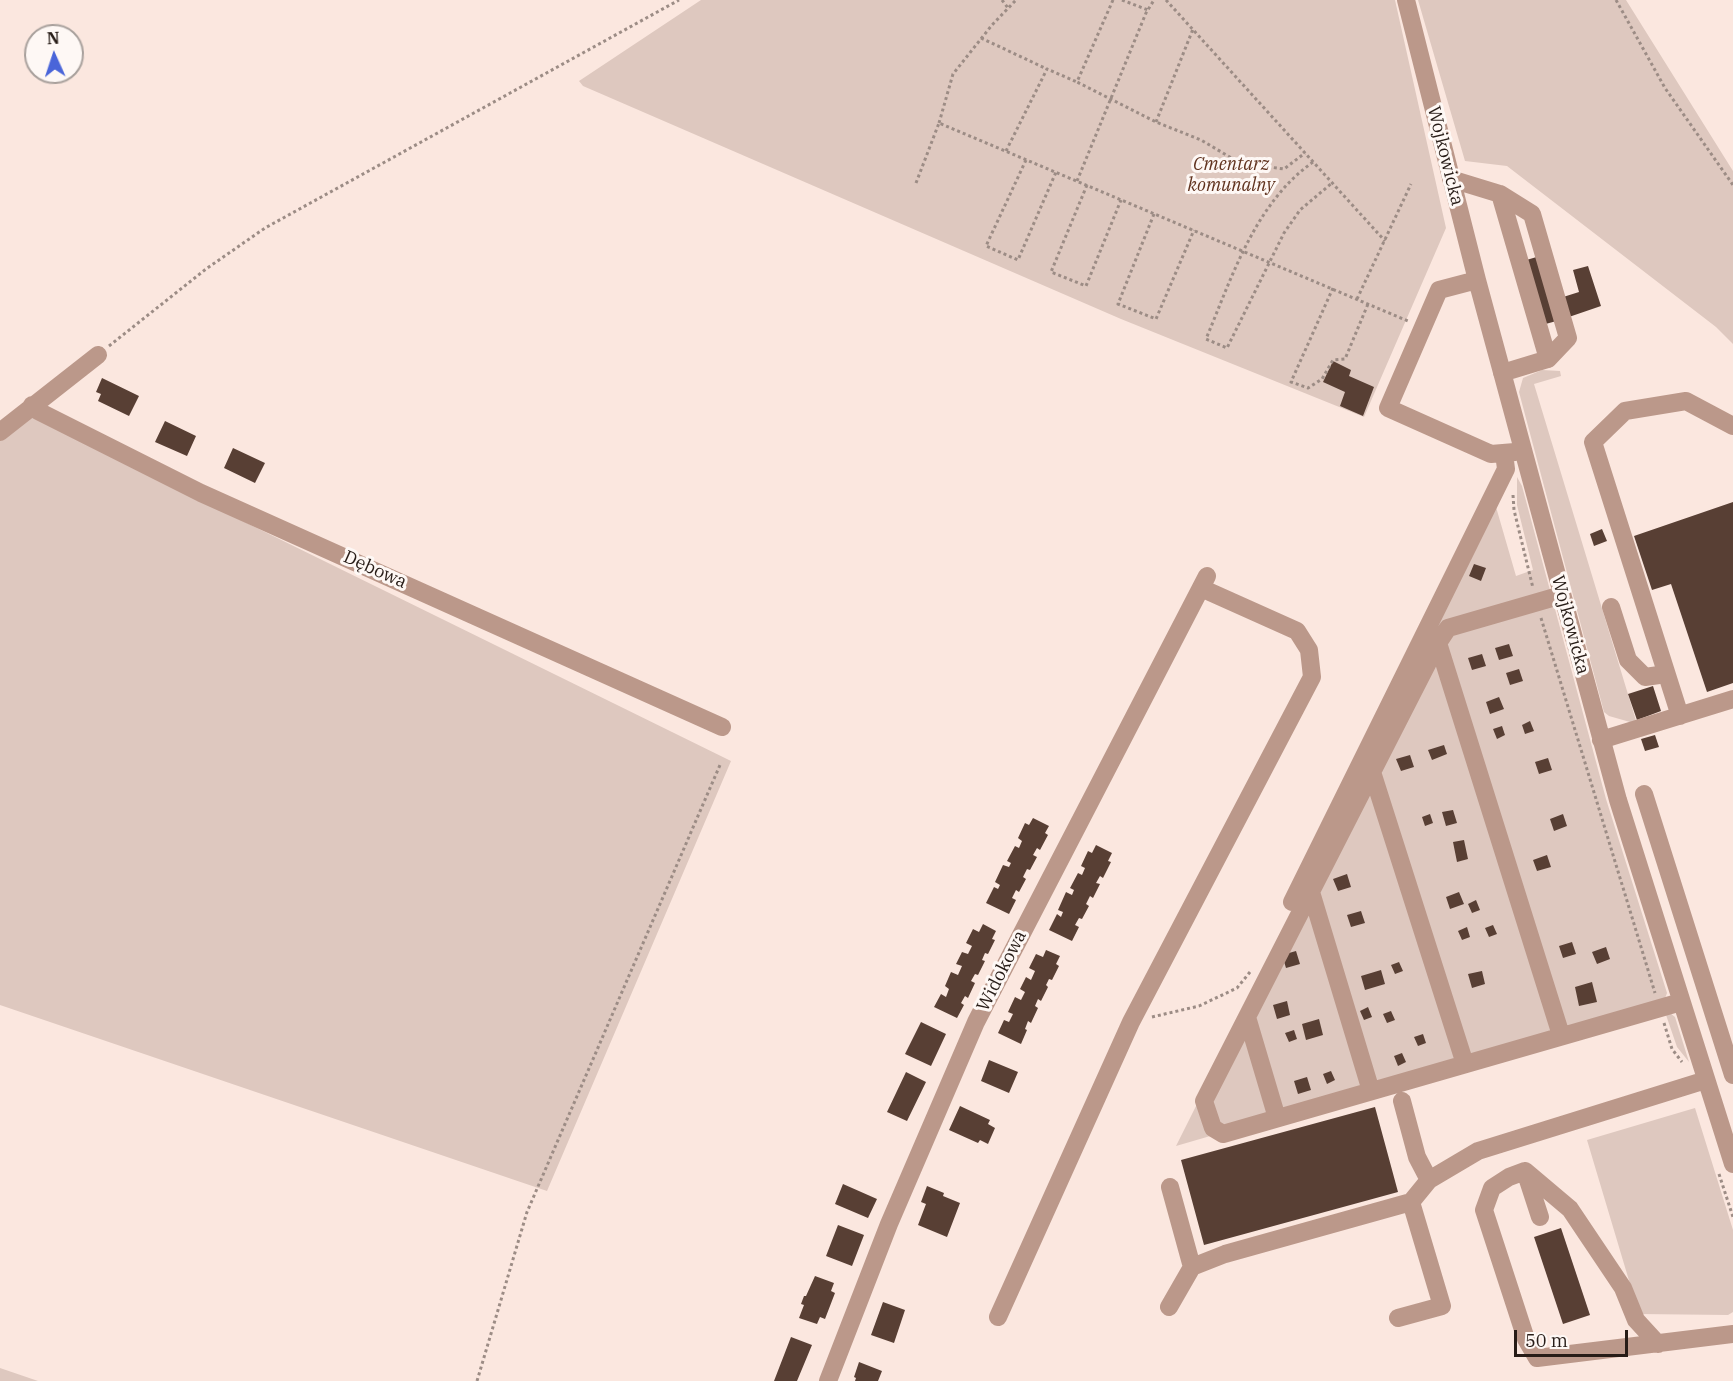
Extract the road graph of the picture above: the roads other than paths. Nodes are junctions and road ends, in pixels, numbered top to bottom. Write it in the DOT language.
graph roads {
  1 [pos="1406,0"];
  2 [pos="1451,179"];
  3 [pos="1500,194"];
  4 [pos="1477,280"];
  5 [pos="98,355"];
  6 [pos="1548,359"];
  7 [pos="1502,372"];
  8 [pos="32,405"];
  9 [pos="1733,426"];
  10 [pos="0,432"];
  11 [pos="1512,452"];
  12 [pos="1562,595"];
  13 [pos="1611,607"];
  14 [pos="1438,643"];
  15 [pos="1666,674"];
  16 [pos="1733,699"];
  17 [pos="1680,716"];
  18 [pos="722,727"];
  19 [pos="1601,740"];
  20 [pos="1372,772"];
  21 [pos="1644,794"];
  22 [pos="1311,892"];
  23 [pos="1267,953"];
  24 [pos="1681,1002"];
  25 [pos="1247,1017"];
  26 [pos="1561,1035"];
  27 [pos="1465,1064"];
  28 [pos="1733,1075"];
  29 [pos="1698,1082"];
  30 [pos="1371,1091"];
  31 [pos="1402,1101"];
  32 [pos="1277,1118"];
  33 [pos="1726,1169"];
  34 [pos="1525,1171"];
  35 [pos="1429,1180"];
  36 [pos="1170,1187"];
  37 [pos="1411,1202"];
  38 [pos="1540,1217"];
  39 [pos="1192,1267"];
  40 [pos="1169,1307"];
  41 [pos="998,1317"];
  42 [pos="1398,1318"];
  43 [pos="1733,1334"];
  44 [pos="1658,1344"];
  45 [pos="828,1381"];
  1 -- 2 [label="street, Wojkowicka"];
  2 -- 3 [label="street"];
  2 -- 4 [label="street, Wojkowicka"];
  3 -- 6 [label="street"];
  3 -- 6 [label="street"];
  4 -- 7 [label="street, Wojkowicka"];
  4 -- 11 [label="street"];
  5 -- 8 [label="street"];
  6 -- 7 [label="street"];
  7 -- 11 [label="street, Wojkowicka"];
  8 -- 10 [label="street"];
  8 -- 18 [label="street, Dębowa"];
  9 -- 15 [label="street"];
  11 -- 12 [label="street, Wojkowicka"];
  11 -- 23 [label="street"];
  12 -- 14 [label="street"];
  12 -- 19 [label="street, Wojkowicka"];
  13 -- 15 [label="street"];
  14 -- 20 [label="street"];
  14 -- 26 [label="street"];
  15 -- 17 [label="street"];
  16 -- 17 [label="street"];
  17 -- 19 [label="street"];
  19 -- 24 [label="street, Wojkowicka"];
  20 -- 22 [label="street"];
  20 -- 27 [label="street"];
  21 -- 28 [label="street"];
  22 -- 25 [label="street"];
  22 -- 30 [label="street"];
  24 -- 26 [label="street"];
  24 -- 29 [label="street, Wojkowicka"];
  25 -- 32 [label="street"];
  25 -- 32 [label="street"];
  26 -- 27 [label="street"];
  27 -- 30 [label="street"];
  29 -- 33 [label="street, Wojkowicka"];
  29 -- 35 [label="street"];
  30 -- 32 [label="street"];
  31 -- 35 [label="street"];
  34 -- 38 [label="street"];
  34 -- 44 [label="street"];
  34 -- 44 [label="street"];
  35 -- 37 [label="street"];
  36 -- 39 [label="street"];
  37 -- 39 [label="street"];
  37 -- 42 [label="street"];
  39 -- 40 [label="street"];
  41 -- 45 [label="street, Widokowa"];
  43 -- 44 [label="street"];
}
